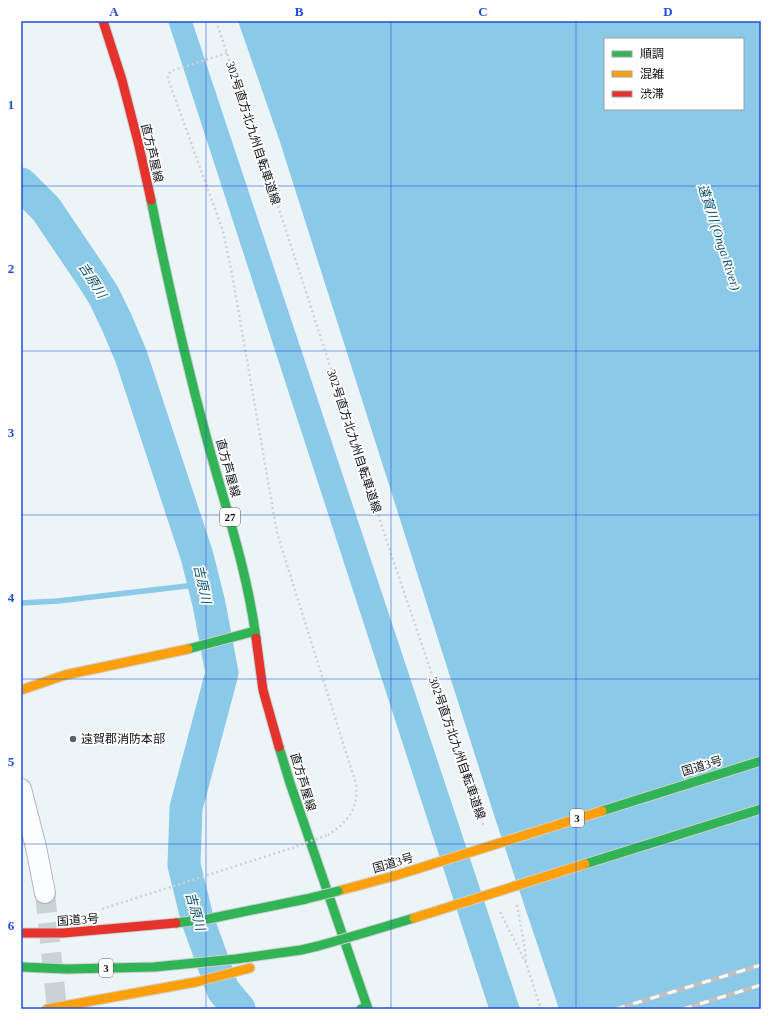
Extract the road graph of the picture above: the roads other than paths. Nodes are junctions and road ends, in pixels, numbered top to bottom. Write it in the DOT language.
graph roads {
  1 [pos="103,21"];
  2 [pos="255,631"];
  3 [pos="21,690"];
  4 [pos="761,761"];
  5 [pos="21,789"];
  6 [pos="761,808"];
  7 [pos="45,893"];
  8 [pos="21,933"];
  9 [pos="301,950"];
  10 [pos="21,967"];
  11 [pos="365,1008"];
  12 [pos="47,1009"];
  1 -- 2 [label="main road, 直方芦屋線 / 27"];
  2 -- 3 [label="main road"];
  2 -- 11 [label="main road, 直方芦屋線 / 27"];
  4 -- 8 [label="main road, 国道3号 / 3, bridge"];
  5 -- 7 [label="street"];
  6 -- 9 [label="main road, 3, bridge"];
  9 -- 10 [label="main road, 3"];
  9 -- 12 [label="main road"];
}
